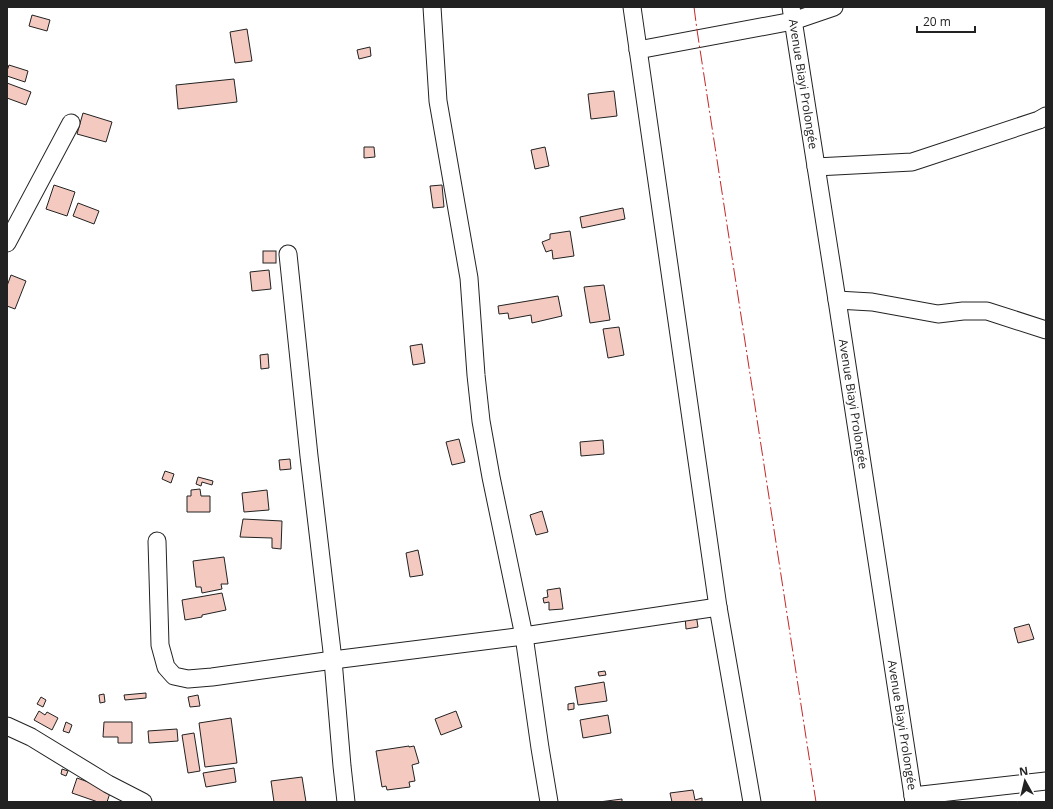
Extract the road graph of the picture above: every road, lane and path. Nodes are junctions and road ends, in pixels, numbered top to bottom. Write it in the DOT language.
graph roads {
  1 [pos="432,7"];
  2 [pos="632,7"];
  3 [pos="834,7"];
  4 [pos="792,14"];
  5 [pos="638,50"];
  6 [pos="1046,116"];
  7 [pos="71,123"];
  8 [pos="816,167"];
  9 [pos="7,243"];
  10 [pos="288,254"];
  11 [pos="837,300"];
  12 [pos="1046,330"];
  13 [pos="157,541"];
  14 [pos="718,607"];
  15 [pos="524,636"];
  16 [pos="333,660"];
  17 [pos="7,726"];
  18 [pos="1046,781"];
  19 [pos="913,799"];
  20 [pos="143,802"];
  21 [pos="346,802"];
  22 [pos="549,802"];
  23 [pos="752,802"];
  1 -- 15 [label="street"];
  2 -- 5 [label="street"];
  3 -- 4 [label="street"];
  4 -- 5 [label="street"];
  4 -- 8 [label="street, Avenue Biayi Prolongée"];
  5 -- 14 [label="street"];
  6 -- 8 [label="street"];
  7 -- 9 [label="street"];
  8 -- 11 [label="street, Avenue Biayi Prolongée"];
  10 -- 16 [label="street"];
  11 -- 12 [label="street"];
  11 -- 19 [label="street, Avenue Biayi Prolongée"];
  13 -- 16 [label="street"];
  14 -- 15 [label="street"];
  14 -- 23 [label="street"];
  15 -- 16 [label="street"];
  15 -- 22 [label="street"];
  16 -- 21 [label="street"];
  17 -- 20 [label="street"];
  18 -- 19 [label="street"];
}
